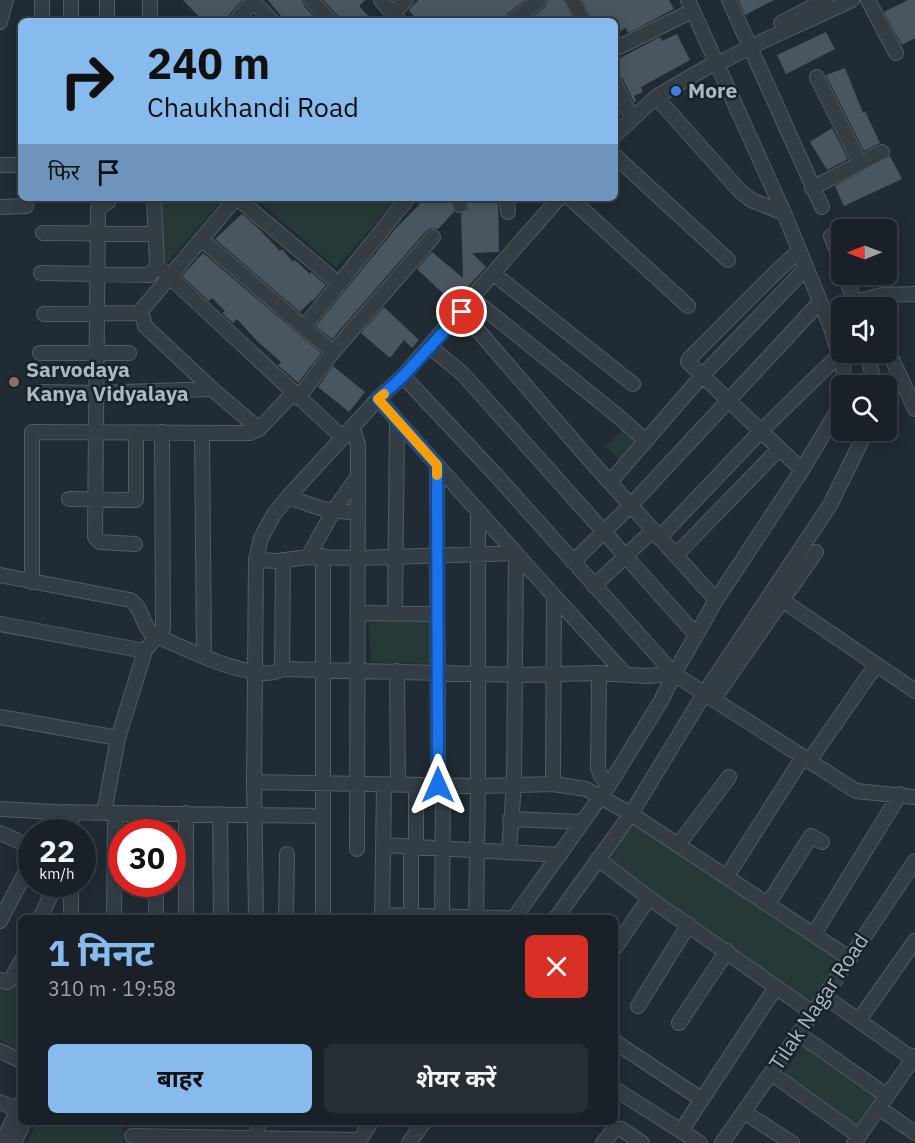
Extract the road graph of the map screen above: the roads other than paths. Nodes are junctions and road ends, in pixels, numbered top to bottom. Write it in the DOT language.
graph roads {
  1 [pos="6,0"];
  2 [pos="42,0"];
  3 [pos="71,0"];
  4 [pos="107,0"];
  5 [pos="150,0"];
  6 [pos="311,0"];
  7 [pos="381,0"];
  8 [pos="406,0"];
  9 [pos="539,0"];
  10 [pos="589,0"];
  11 [pos="729,0"];
  12 [pos="825,0"];
  13 [pos="852,0"];
  14 [pos="868,0"];
  15 [pos="253,1"];
  16 [pos="574,3"];
  17 [pos="690,6"];
  18 [pos="396,17"];
  19 [pos="42,18"];
  20 [pos="71,18"];
  21 [pos="107,18"];
  22 [pos="150,18"];
  23 [pos="239,18"];
  24 [pos="269,18"];
  25 [pos="327,18"];
  26 [pos="517,18"];
  27 [pos="582,18"];
  28 [pos="0,22"];
  29 [pos="749,44"];
  30 [pos="618,47"];
  31 [pos="896,54"];
  32 [pos="713,62"];
  33 [pos="817,77"];
  34 [pos="618,90"];
  35 [pos="656,97"];
  36 [pos="632,118"];
  37 [pos="618,132"];
  38 [pos="882,152"];
  39 [pos="618,159"];
  40 [pos="860,164"];
  41 [pos="0,165"];
  42 [pos="18,165"];
  43 [pos="812,188"];
  44 [pos="108,201"];
  45 [pos="154,201"];
  46 [pos="233,201"];
  47 [pos="240,201"];
  48 [pos="406,201"];
  49 [pos="556,201"];
  50 [pos="573,201"];
  51 [pos="26,206"];
  52 [pos="0,207"];
  53 [pos="822,207"];
  54 [pos="784,213"];
  55 [pos="43,233"];
  56 [pos="156,234"];
  57 [pos="98,235"];
  58 [pos="433,237"];
  59 [pos="201,239"];
  60 [pos="799,251"];
  61 [pos="728,260"];
  62 [pos="157,265"];
  63 [pos="806,268"];
  64 [pos="41,273"];
  65 [pos="98,274"];
  66 [pos="494,274"];
  67 [pos="169,276"];
  68 [pos="338,283"];
  69 [pos="915,294"];
  70 [pos="879,297"];
  71 [pos="473,298"];
  72 [pos="820,302"];
  73 [pos="688,306"];
  74 [pos="141,310"];
  75 [pos="462,312"];
  76 [pos="44,314"];
  77 [pos="97,315"];
  78 [pos="304,327"];
  79 [pos="831,333"];
  80 [pos="430,347"];
  81 [pos="333,352"];
  82 [pos="40,353"];
  83 [pos="97,353"];
  84 [pos="129,353"];
  85 [pos="831,363"];
  86 [pos="894,363"];
  87 [pos="403,376"];
  88 [pos="701,377"];
  89 [pos="633,384"];
  90 [pos="212,389"];
  91 [pos="42,392"];
  92 [pos="97,393"];
  93 [pos="295,395"];
  94 [pos="378,399"];
  95 [pos="728,402"];
  96 [pos="915,409"];
  97 [pos="397,420"];
  98 [pos="831,421"];
  99 [pos="353,427"];
  100 [pos="260,429"];
  101 [pos="97,432"];
  102 [pos="136,432"];
  103 [pos="162,432"];
  104 [pos="202,432"];
  105 [pos="760,432"];
  106 [pos="343,438"];
  107 [pos="646,441"];
  108 [pos="862,441"];
  109 [pos="779,449"];
  110 [pos="437,465"];
  111 [pos="802,470"];
  112 [pos="358,476"];
  113 [pos="610,482"];
  114 [pos="288,497"];
  115 [pos="69,499"];
  116 [pos="95,499"];
  117 [pos="631,505"];
  118 [pos="334,510"];
  119 [pos="478,511"];
  120 [pos="358,513"];
  121 [pos="603,532"];
  122 [pos="656,534"];
  123 [pos="135,544"];
  124 [pos="816,552"];
  125 [pos="516,553"];
  126 [pos="478,554"];
  127 [pos="437,555"];
  128 [pos="676,555"];
  129 [pos="323,556"];
  130 [pos="626,556"];
  131 [pos="308,557"];
  132 [pos="396,557"];
  133 [pos="358,558"];
  134 [pos="256,560"];
  135 [pos="283,560"];
  136 [pos="573,562"];
  137 [pos="0,575"];
  138 [pos="32,582"];
  139 [pos="594,586"];
  140 [pos="554,596"];
  141 [pos="716,600"];
  142 [pos="782,600"];
  143 [pos="358,613"];
  144 [pos="395,614"];
  145 [pos="437,614"];
  146 [pos="0,624"];
  147 [pos="696,635"];
  148 [pos="157,636"];
  149 [pos="145,651"];
  150 [pos="204,657"];
  151 [pos="876,665"];
  152 [pos="282,669"];
  153 [pos="323,669"];
  154 [pos="358,670"];
  155 [pos="397,671"];
  156 [pos="256,672"];
  157 [pos="438,673"];
  158 [pos="555,673"];
  159 [pos="599,673"];
  160 [pos="477,674"];
  161 [pos="625,674"];
  162 [pos="674,674"];
  163 [pos="514,675"];
  164 [pos="915,692"];
  165 [pos="709,697"];
  166 [pos="0,717"];
  167 [pos="118,738"];
  168 [pos="806,759"];
  169 [pos="729,777"];
  170 [pos="254,782"];
  171 [pos="322,784"];
  172 [pos="553,784"];
  173 [pos="357,785"];
  174 [pos="391,785"];
  175 [pos="416,785"];
  176 [pos="440,785"];
  177 [pos="514,785"];
  178 [pos="609,785"];
  179 [pos="478,786"];
  180 [pos="900,794"];
  181 [pos="915,797"];
  182 [pos="600,798"];
  183 [pos="0,809"];
  184 [pos="70,812"];
  185 [pos="109,813"];
  186 [pos="155,813"];
  187 [pos="186,813"];
  188 [pos="220,814"];
  189 [pos="254,814"];
  190 [pos="631,814"];
  191 [pos="322,816"];
  192 [pos="70,819"];
  193 [pos="155,819"];
  194 [pos="510,819"];
  195 [pos="583,822"];
  196 [pos="2,840"];
  197 [pos="822,842"];
  198 [pos="18,844"];
  199 [pos="678,844"];
  200 [pos="383,845"];
  201 [pos="414,847"];
  202 [pos="442,848"];
  203 [pos="357,849"];
  204 [pos="477,849"];
  205 [pos="509,851"];
  206 [pos="287,854"];
  207 [pos="560,855"];
  208 [pos="598,859"];
  209 [pos="915,861"];
  210 [pos="727,876"];
  211 [pos="18,887"];
  212 [pos="50,897"];
  213 [pos="71,897"];
  214 [pos="156,897"];
  215 [pos="649,898"];
  216 [pos="768,904"];
  217 [pos="41,915"];
  218 [pos="71,915"];
  219 [pos="114,915"];
  220 [pos="156,915"];
  221 [pos="186,915"];
  222 [pos="221,915"];
  223 [pos="256,915"];
  224 [pos="286,915"];
  225 [pos="323,915"];
  226 [pos="382,915"];
  227 [pos="411,915"];
  228 [pos="442,915"];
  229 [pos="476,915"];
  230 [pos="516,915"];
  231 [pos="558,915"];
  232 [pos="0,921"];
  233 [pos="689,924"];
  234 [pos="814,934"];
  235 [pos="915,941"];
  236 [pos="618,944"];
  237 [pos="727,951"];
  238 [pos="849,958"];
  239 [pos="18,967"];
  240 [pos="4,981"];
  241 [pos="776,987"];
  242 [pos="824,996"];
  243 [pos="638,1006"];
  244 [pos="813,1013"];
  245 [pos="859,1020"];
  246 [pos="680,1023"];
  247 [pos="799,1034"];
  248 [pos="618,1044"];
  249 [pos="0,1051"];
  250 [pos="914,1057"];
  251 [pos="18,1060"];
  252 [pos="771,1073"];
  253 [pos="910,1074"];
  254 [pos="618,1091"];
  255 [pos="887,1096"];
  256 [pos="701,1099"];
  257 [pos="0,1102"];
  258 [pos="879,1108"];
  259 [pos="18,1111"];
  260 [pos="744,1112"];
  261 [pos="18,1118"];
  262 [pos="258,1125"];
  263 [pos="369,1125"];
  264 [pos="422,1125"];
  265 [pos="681,1131"];
  266 [pos="132,1134"];
  267 [pos="911,1136"];
  268 [pos="257,1138"];
  269 [pos="856,1139"];
  270 [pos="359,1141"];
  271 [pos="784,1141"];
  272 [pos="5,1142"];
  273 [pos="410,1143"];
  274 [pos="603,1143"];
  275 [pos="642,1143"];
  276 [pos="700,1143"];
  277 [pos="722,1143"];
  1 -- 28 [label="street"];
  2 -- 19 [label="street"];
  3 -- 20 [label="street"];
  4 -- 21 [label="street"];
  5 -- 22 [label="street"];
  6 -- 25 [label="street"];
  7 -- 18 [label="street"];
  8 -- 18 [label="street"];
  9 -- 26 [label="street"];
  10 -- 16 [label="street"];
  11 -- 29 [label="street"];
  12 -- 29 [label="street"];
  13 -- 29 [label="street"];
  14 -- 31 [label="street"];
  15 -- 23 [label="street"];
  15 -- 24 [label="street"];
  16 -- 27 [label="street"];
  17 -- 30 [label="street"];
  17 -- 32 [label="street"];
  29 -- 32 [label="street"];
  29 -- 43 [label="street"];
  32 -- 35 [label="street"];
  32 -- 54 [label="street"];
  33 -- 40 [label="street"];
  34 -- 36 [label="street"];
  35 -- 36 [label="street"];
  35 -- 54 [label="street"];
  36 -- 37 [label="street"];
  38 -- 40 [label="street"];
  39 -- 61 [label="street"];
  40 -- 43 [label="street"];
  41 -- 42 [label="street"];
  43 -- 53 [label="street"];
  44 -- 57 [label="street"];
  45 -- 56 [label="street"];
  46 -- 59 [label="street"];
  47 -- 68 [label="street"];
  48 -- 68 [label="street"];
  49 -- 66 [label="street"];
  50 -- 73 [label="street"];
  51 -- 52 [label="street"];
  54 -- 60 [label="street"];
  55 -- 57 [label="street"];
  56 -- 57 [label="street"];
  56 -- 62 [label="street"];
  57 -- 65 [label="street"];
  58 -- 81 [label="street"];
  59 -- 67 [label="street"];
  59 -- 78 [label="street"];
  60 -- 63 [label="street"];
  60 -- 88 [label="street"];
  62 -- 65 [label="street"];
  62 -- 67 [label="street"];
  63 -- 72 [label="street"];
  63 -- 88 [label="street"];
  64 -- 65 [label="street"];
  65 -- 77 [label="street"];
  66 -- 71 [label="street"];
  66 -- 89 [label="street"];
  67 -- 74 [label="street"];
  67 -- 93 [label="street"];
  68 -- 78 [label="street"];
  69 -- 70 [label="street"];
  71 -- 75 [label="street"];
  71 -- 107 [label="street"];
  72 -- 79 [label="street"];
  72 -- 95 [label="street"];
  74 -- 77 [label="street"];
  74 -- 90 [label="street"];
  75 -- 80 [label="street"];
  75 -- 113 [label="street"];
  76 -- 77 [label="street"];
  77 -- 83 [label="street"];
  78 -- 81 [label="street"];
  80 -- 87 [label="street"];
  80 -- 121 [label="street"];
  81 -- 93 [label="street"];
  82 -- 83 [label="street"];
  83 -- 84 [label="street"];
  83 -- 92 [label="street"];
  85 -- 105 [label="street"];
  86 -- 96 [label="street"];
  87 -- 94 [label="street"];
  87 -- 136 [label="street"];
  88 -- 95 [label="street"];
  88 -- 107 [label="street"];
  90 -- 92 [label="street"];
  90 -- 100 [label="street"];
  91 -- 92 [label="street"];
  92 -- 101 [label="street"];
  93 -- 100 [label="street"];
  93 -- 106 [label="street"];
  94 -- 97 [label="street"];
  94 -- 99 [label="street"];
  95 -- 105 [label="street"];
  95 -- 117 [label="street"];
  97 -- 110 [label="street"];
  97 -- 132 [label="street"];
  98 -- 111 [label="street"];
  99 -- 106 [label="street"];
  99 -- 112 [label="street"];
  100 -- 104 [label="street"];
  101 -- 102 [label="street"];
  101 -- 116 [label="street"];
  101 -- 138 [label="street"];
  102 -- 103 [label="street"];
  102 -- 116 [label="street"];
  103 -- 104 [label="street"];
  103 -- 148 [label="street"];
  104 -- 150 [label="street"];
  105 -- 109 [label="street"];
  105 -- 122 [label="street"];
  106 -- 114 [label="street"];
  107 -- 113 [label="street"];
  108 -- 165 [label="street"];
  109 -- 111 [label="street"];
  109 -- 128 [label="street"];
  110 -- 119 [label="street"];
  110 -- 127 [label="street"];
  111 -- 141 [label="street"];
  112 -- 118 [label="street"];
  112 -- 120 [label="street"];
  113 -- 117 [label="street"];
  114 -- 118 [label="street"];
  114 -- 134 [label="street"];
  115 -- 116 [label="street"];
  116 -- 123 [label="street"];
  117 -- 121 [label="street"];
  117 -- 122 [label="street"];
  118 -- 120 [label="street"];
  118 -- 131 [label="street"];
  119 -- 125 [label="street"];
  119 -- 126 [label="street"];
  120 -- 133 [label="street"];
  121 -- 130 [label="street"];
  121 -- 136 [label="street"];
  122 -- 128 [label="street"];
  122 -- 130 [label="street"];
  124 -- 142 [label="street"];
  125 -- 126 [label="street"];
  125 -- 140 [label="street"];
  125 -- 163 [label="street"];
  126 -- 127 [label="street"];
  126 -- 160 [label="street"];
  127 -- 132 [label="street"];
  127 -- 145 [label="street"];
  128 -- 141 [label="street"];
  129 -- 131 [label="street"];
  129 -- 133 [label="street"];
  129 -- 153 [label="street"];
  130 -- 139 [label="street"];
  130 -- 147 [label="street"];
  131 -- 135 [label="street"];
  132 -- 133 [label="street"];
  132 -- 144 [label="street"];
  133 -- 143 [label="street"];
  134 -- 135 [label="street"];
  134 -- 156 [label="street"];
  135 -- 152 [label="street"];
  136 -- 139 [label="street"];
  137 -- 138 [label="street"];
  138 -- 148 [label="street"];
  139 -- 162 [label="street"];
  140 -- 158 [label="street"];
  140 -- 161 [label="street"];
  141 -- 147 [label="street"];
  142 -- 151 [label="street"];
  142 -- 165 [label="street"];
  143 -- 144 [label="street"];
  143 -- 154 [label="street"];
  144 -- 145 [label="street"];
  145 -- 157 [label="street"];
  146 -- 149 [label="street"];
  147 -- 162 [label="street"];
  148 -- 149 [label="street"];
  148 -- 150 [label="street"];
  149 -- 167 [label="street"];
  150 -- 156 [label="street"];
  151 -- 164 [label="street"];
  151 -- 168 [label="street"];
  152 -- 153 [label="street"];
  152 -- 156 [label="street"];
  153 -- 154 [label="street"];
  153 -- 171 [label="street"];
  154 -- 155 [label="street"];
  154 -- 173 [label="street"];
  155 -- 157 [label="street"];
  155 -- 174 [label="street"];
  156 -- 170 [label="street"];
  157 -- 160 [label="street"];
  157 -- 176 [label="street"];
  158 -- 159 [label="street"];
  158 -- 163 [label="street"];
  158 -- 172 [label="street"];
  159 -- 161 [label="street"];
  159 -- 178 [label="street"];
  160 -- 163 [label="street"];
  160 -- 179 [label="street"];
  161 -- 162 [label="street"];
  162 -- 165 [label="street"];
  162 -- 178 [label="street"];
  163 -- 177 [label="street"];
  165 -- 168 [label="street"];
  165 -- 190 [label="street"];
  166 -- 167 [label="street"];
  167 -- 185 [label="street"];
  168 -- 180 [label="street"];
  168 -- 210 [label="street"];
  169 -- 199 [label="street"];
  170 -- 171 [label="street"];
  170 -- 189 [label="street"];
  171 -- 173 [label="street"];
  171 -- 191 [label="street"];
  172 -- 177 [label="street"];
  172 -- 182 [label="street"];
  173 -- 174 [label="street"];
  173 -- 203 [label="street"];
  174 -- 175 [label="street"];
  174 -- 200 [label="street"];
  175 -- 176 [label="street"];
  175 -- 201 [label="street"];
  176 -- 179 [label="street"];
  176 -- 202 [label="street"];
  177 -- 179 [label="street"];
  177 -- 194 [label="street"];
  178 -- 182 [label="street"];
  179 -- 204 [label="street"];
  180 -- 181 [label="street"];
  180 -- 234 [label="street"];
  182 -- 190 [label="street"];
  182 -- 195 [label="street"];
  183 -- 184 [label="street"];
  184 -- 185 [label="street"];
  184 -- 192 [label="street"];
  185 -- 186 [label="street"];
  185 -- 219 [label="street"];
  186 -- 187 [label="street"];
  186 -- 193 [label="street"];
  187 -- 188 [label="street"];
  187 -- 221 [label="street"];
  188 -- 189 [label="street"];
  188 -- 222 [label="street"];
  189 -- 191 [label="street"];
  189 -- 223 [label="street"];
  190 -- 199 [label="street"];
  190 -- 208 [label="street"];
  191 -- 225 [label="street"];
  194 -- 195 [label="street"];
  194 -- 205 [label="street"];
  195 -- 207 [label="street"];
  196 -- 198 [label="street"];
  197 -- 216 [label="street"];
  199 -- 210 [label="street"];
  200 -- 201 [label="street"];
  200 -- 226 [label="street"];
  201 -- 202 [label="street"];
  201 -- 227 [label="street"];
  202 -- 204 [label="street"];
  202 -- 228 [label="street"];
  204 -- 205 [label="street"];
  204 -- 229 [label="street"];
  205 -- 207 [label="street"];
  206 -- 224 [label="street"];
  207 -- 230 [label="street"];
  208 -- 215 [label="street"];
  208 -- 231 [label="street"];
  209 -- 238 [label="street, Tilak Nagar Road"];
  210 -- 216 [label="street"];
  211 -- 232 [label="street"];
  212 -- 217 [label="street"];
  213 -- 218 [label="street"];
  214 -- 220 [label="street"];
  215 -- 233 [label="street"];
  215 -- 236 [label="street"];
  216 -- 234 [label="street"];
  233 -- 237 [label="street"];
  233 -- 243 [label="street"];
  234 -- 238 [label="street"];
  235 -- 245 [label="street"];
  237 -- 241 [label="street"];
  237 -- 246 [label="street"];
  238 -- 242 [label="street, Tilak Nagar Road"];
  239 -- 240 [label="street"];
  241 -- 244 [label="street"];
  241 -- 256 [label="street"];
  242 -- 244 [label="street, Tilak Nagar Road"];
  242 -- 245 [label="street"];
  244 -- 247 [label="street, Tilak Nagar Road"];
  245 -- 250 [label="street"];
  247 -- 252 [label="street, Tilak Nagar Road"];
  247 -- 255 [label="street"];
  248 -- 256 [label="street"];
  249 -- 251 [label="street"];
  250 -- 253 [label="street"];
  252 -- 260 [label="street, Tilak Nagar Road"];
  252 -- 269 [label="street"];
  253 -- 255 [label="street"];
  254 -- 265 [label="street"];
  255 -- 258 [label="street"];
  256 -- 265 [label="street"];
  257 -- 259 [label="street"];
  258 -- 267 [label="street"];
  258 -- 269 [label="street"];
  260 -- 271 [label="street"];
  260 -- 277 [label="street, Tilak Nagar Road"];
  261 -- 272 [label="street"];
  262 -- 268 [label="street"];
  263 -- 270 [label="street"];
  264 -- 273 [label="street"];
  265 -- 276 [label="street"];
  266 -- 268 [label="street"];
  268 -- 270 [label="street"];
  274 -- 275 [label="street"];
}
